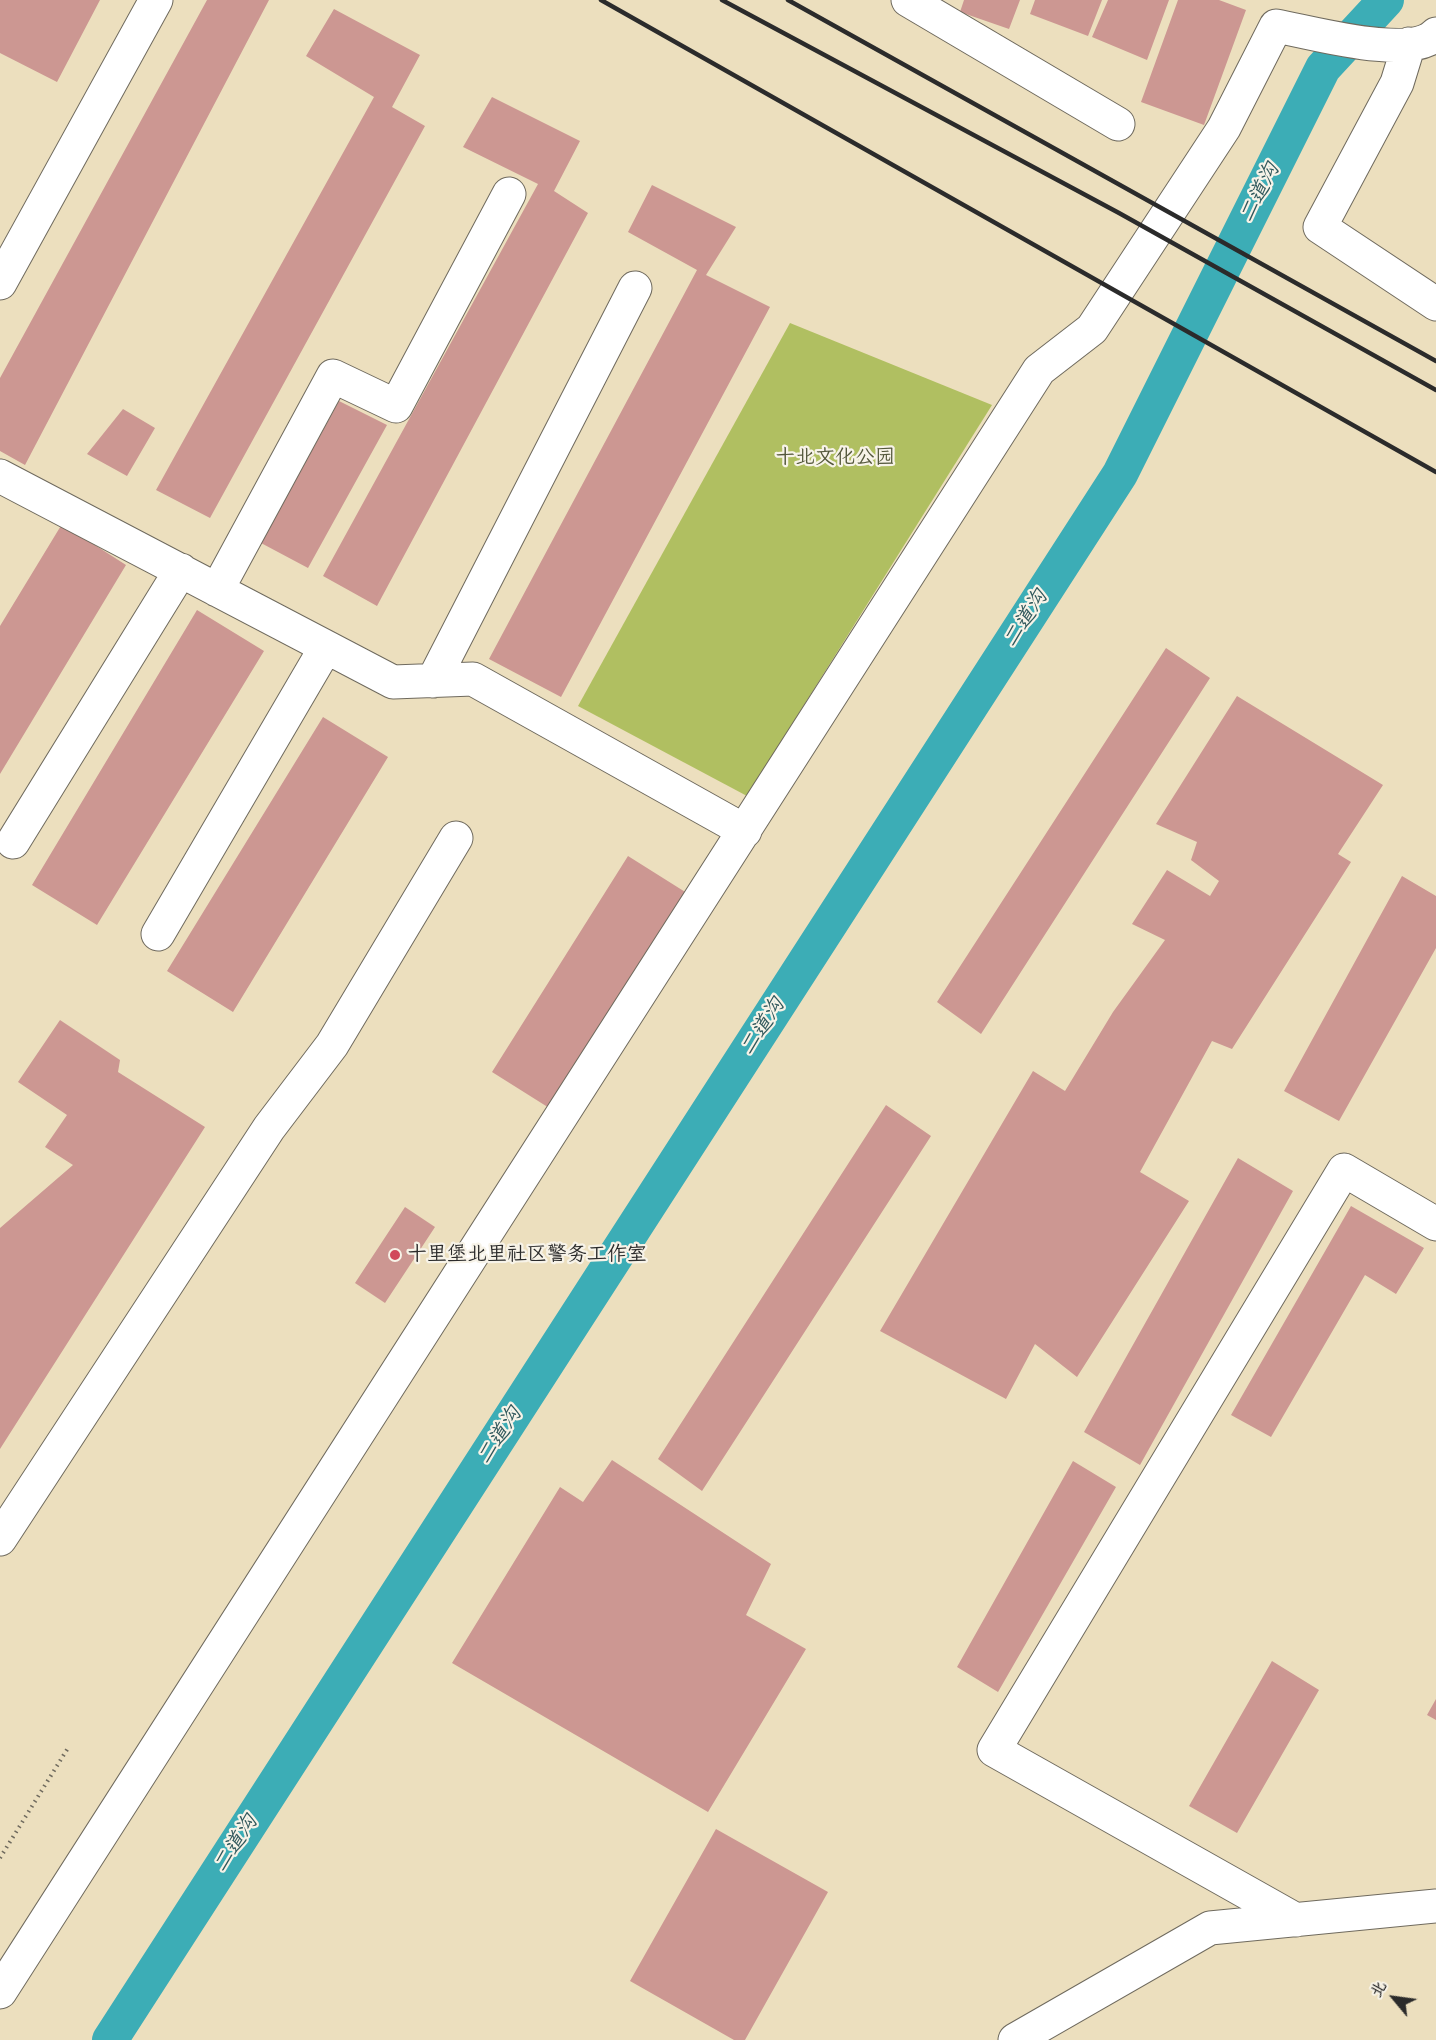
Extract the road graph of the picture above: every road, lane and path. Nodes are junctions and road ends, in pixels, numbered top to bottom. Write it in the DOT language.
graph roads {
  1 [pos="156,0"];
  2 [pos="908,0"];
  3 [pos="1413,42"];
  4 [pos="1118,124"];
  5 [pos="509,194"];
  6 [pos="0,283"];
  7 [pos="635,288"];
  8 [pos="1436,303"];
  9 [pos="0,476"];
  10 [pos="181,570"];
  11 [pos="217,590"];
  12 [pos="326,647"];
  13 [pos="433,681"];
  14 [pos="745,831"];
  15 [pos="456,838"];
  16 [pos="13,842"];
  17 [pos="158,934"];
  18 [pos="1436,1224"];
  19 [pos="0,1539"];
  20 [pos="68,1748"];
  21 [pos="0,1858"];
  22 [pos="1436,1906"];
  23 [pos="1296,1920"];
  24 [pos="0,1992"];
  25 [pos="1016,2040"];
  1 -- 6 [label="street"];
  2 -- 4 [label="street"];
  3 -- 8 [label="street"];
  3 -- 14 [label="street"];
  5 -- 11 [label="street"];
  7 -- 13 [label="street"];
  9 -- 10 [label="street"];
  10 -- 11 [label="street"];
  10 -- 16 [label="street"];
  11 -- 12 [label="street"];
  12 -- 13 [label="street"];
  12 -- 17 [label="street"];
  13 -- 14 [label="street"];
  14 -- 24 [label="street"];
  15 -- 19 [label="street"];
  18 -- 23 [label="street"];
  20 -- 21 [label="path"];
  22 -- 23 [label="street"];
  23 -- 25 [label="street"];
}
